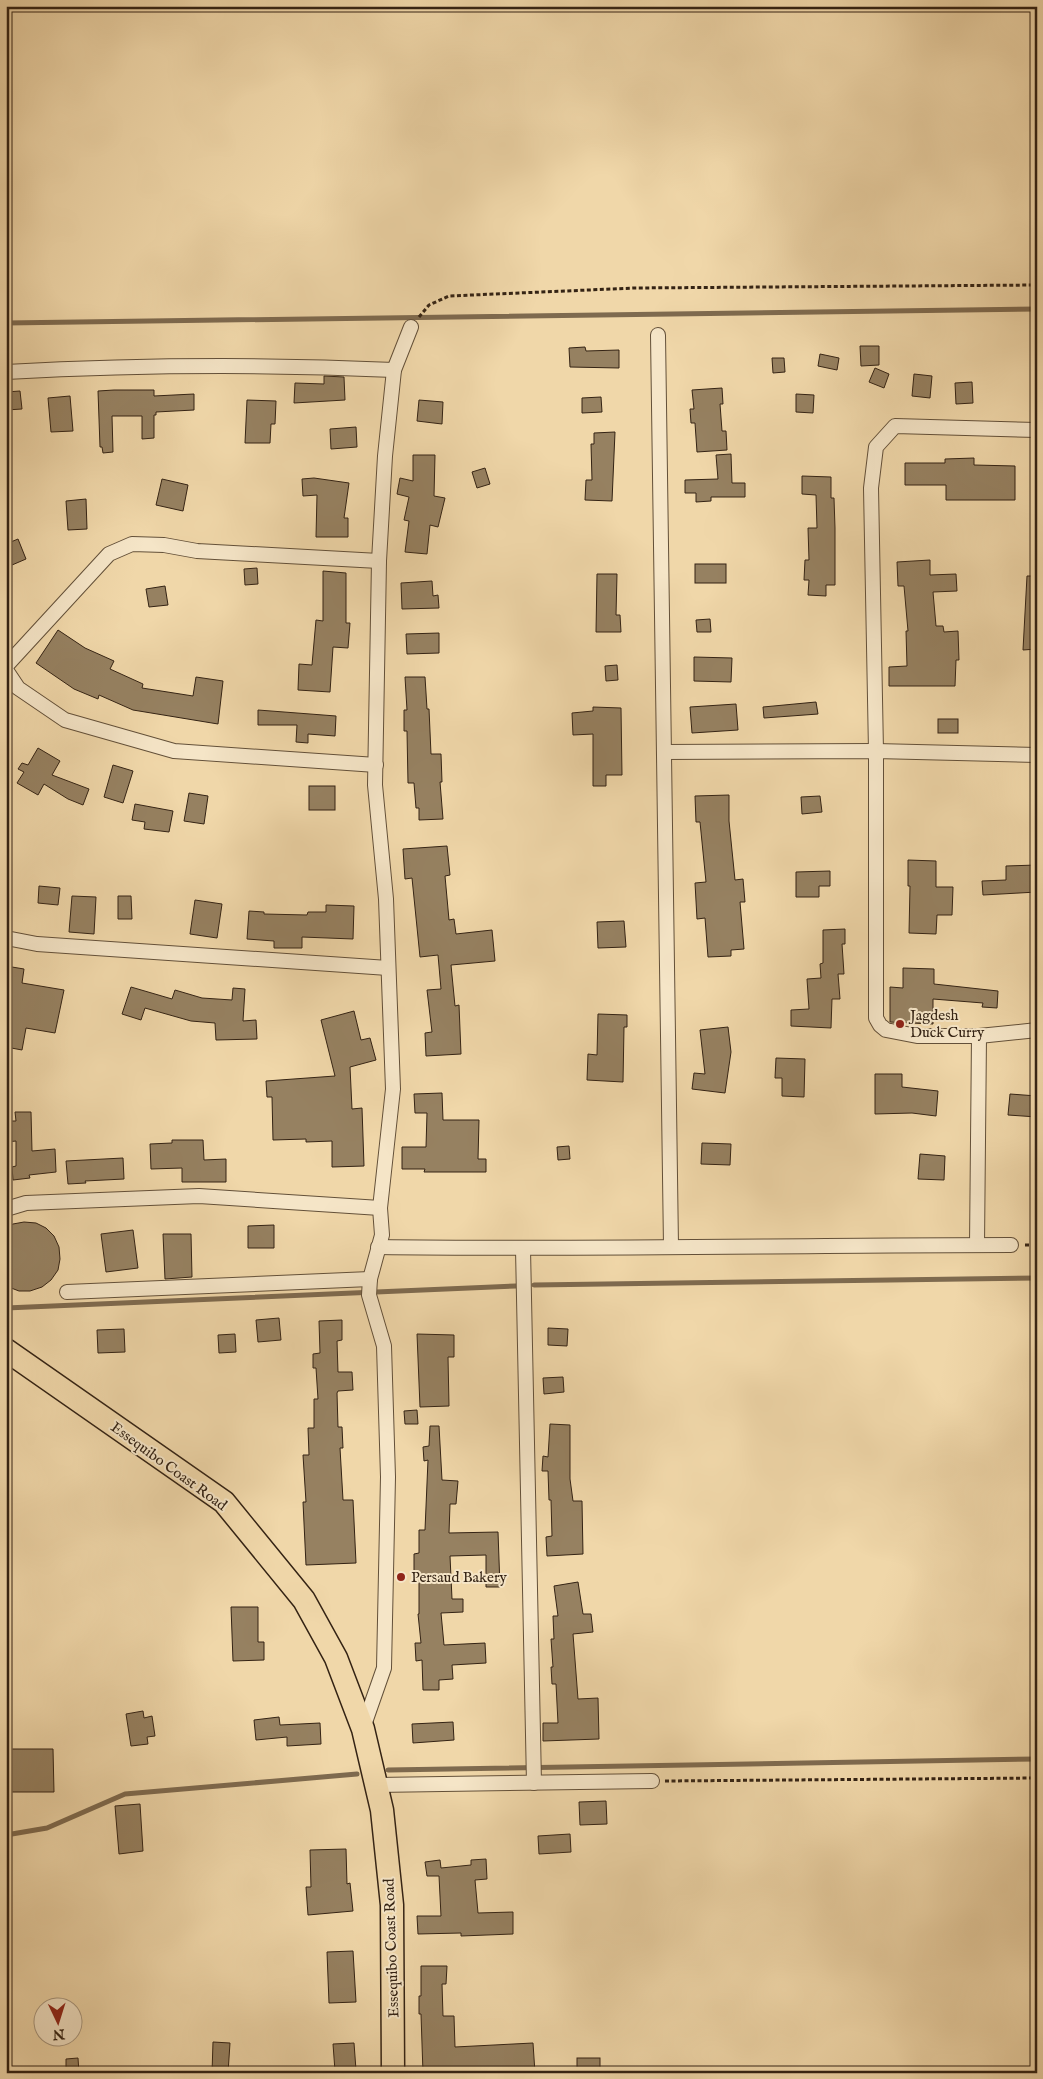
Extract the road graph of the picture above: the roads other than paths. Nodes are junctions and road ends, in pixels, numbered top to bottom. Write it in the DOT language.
graph roads {
  1 [pos="411,326"];
  2 [pos="658,334"];
  3 [pos="394,370"];
  4 [pos="6,372"];
  5 [pos="1037,430"];
  6 [pos="379,560"];
  7 [pos="6,666"];
  8 [pos="6,670"];
  9 [pos="876,751"];
  10 [pos="664,752"];
  11 [pos="1037,755"];
  12 [pos="376,765"];
  13 [pos="6,938"];
  14 [pos="388,968"];
  15 [pos="1037,1030"];
  16 [pos="979,1036"];
  17 [pos="380,1208"];
  18 [pos="6,1209"];
  19 [pos="977,1245"];
  20 [pos="1011,1245"];
  21 [pos="671,1246"];
  22 [pos="378,1247"];
  23 [pos="523,1249"];
  24 [pos="370,1279"];
  25 [pos="67,1292"];
  26 [pos="6,1350"];
  27 [pos="363,1729"];
  28 [pos="534,1781"];
  29 [pos="652,1781"];
  30 [pos="376,1785"];
  31 [pos="393,2073"];
  1 -- 3 [label="street"];
  2 -- 10 [label="street"];
  3 -- 4 [label="street"];
  3 -- 6 [label="street"];
  5 -- 9 [label="street"];
  6 -- 7 [label="street"];
  6 -- 12 [label="street"];
  8 -- 12 [label="street"];
  9 -- 10 [label="street"];
  9 -- 11 [label="street"];
  9 -- 16 [label="street"];
  10 -- 21 [label="street"];
  12 -- 14 [label="street"];
  13 -- 14 [label="street"];
  14 -- 17 [label="street"];
  15 -- 16 [label="street"];
  16 -- 19 [label="street"];
  17 -- 18 [label="street"];
  17 -- 22 [label="street"];
  19 -- 20 [label="street"];
  19 -- 21 [label="street"];
  21 -- 23 [label="street"];
  22 -- 23 [label="street"];
  22 -- 24 [label="street"];
  23 -- 28 [label="street"];
  24 -- 25 [label="street"];
  24 -- 27 [label="street"];
  26 -- 27 [label="main road, Essequibo Coast Road"];
  27 -- 30 [label="main road, Essequibo Coast Road"];
  28 -- 29 [label="street"];
  28 -- 30 [label="street"];
  30 -- 31 [label="main road, Essequibo Coast Road"];
}
